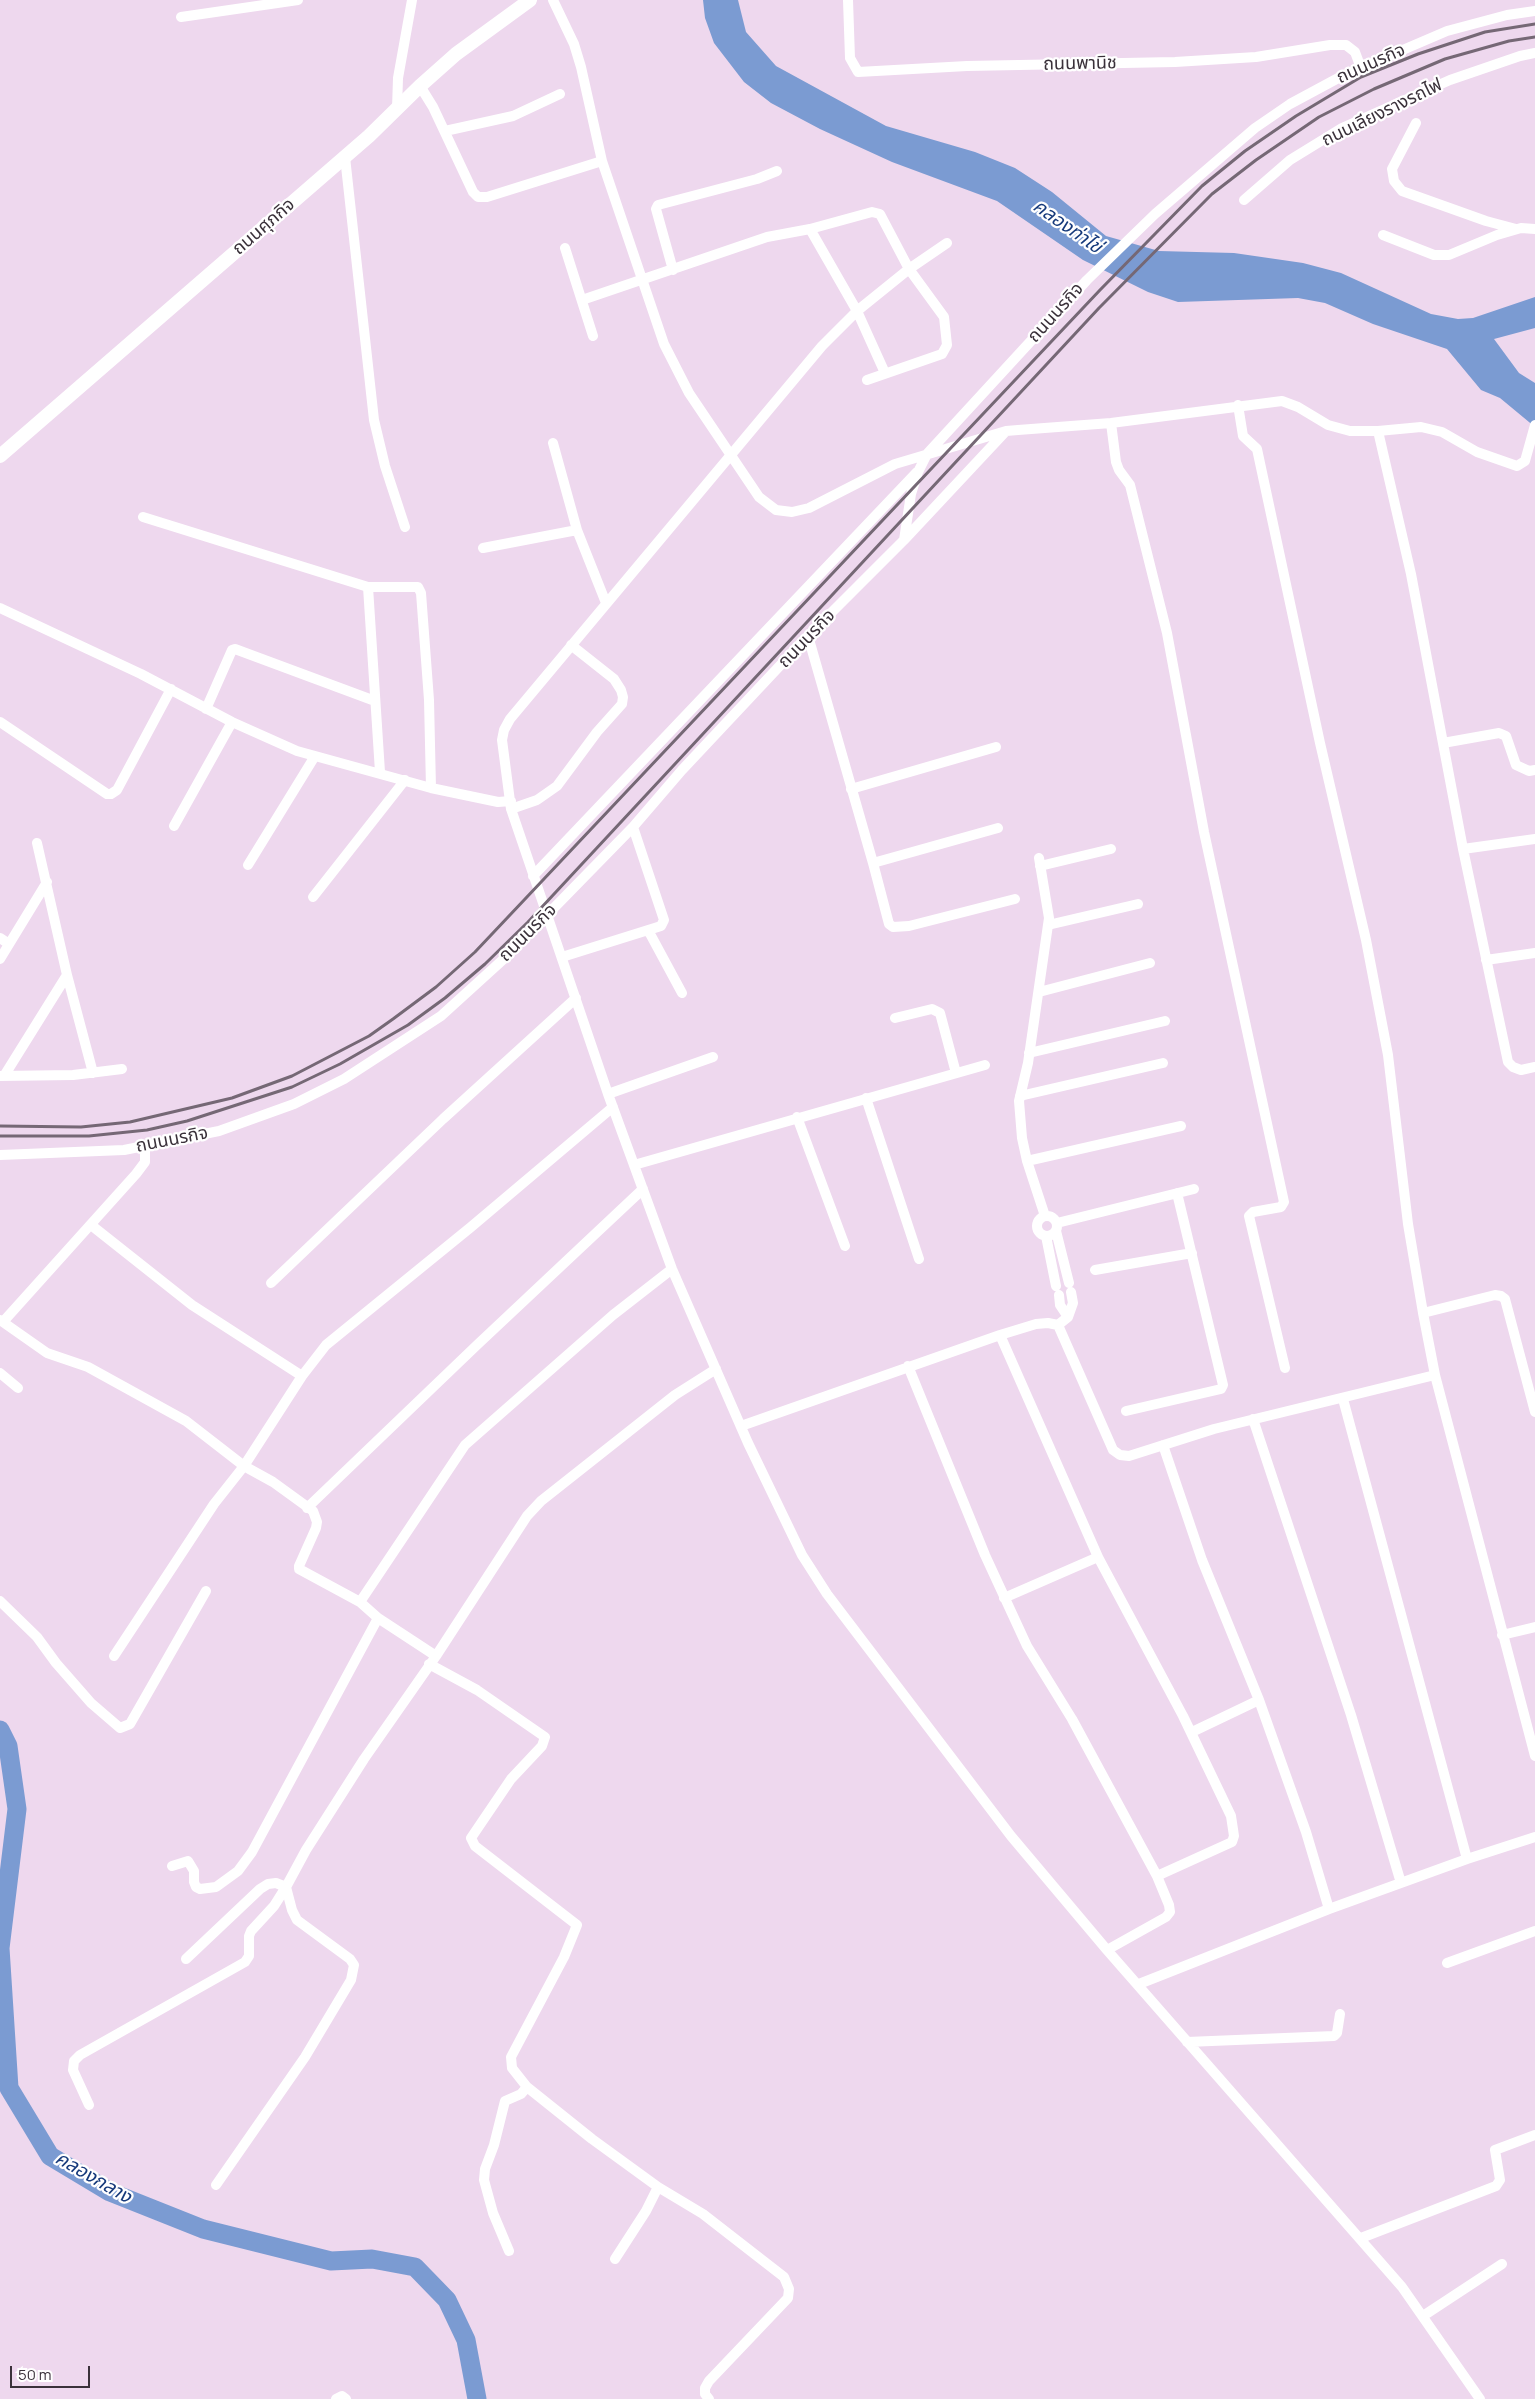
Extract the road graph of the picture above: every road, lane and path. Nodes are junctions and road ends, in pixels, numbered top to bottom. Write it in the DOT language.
graph roads {
  1 [pos="298,0"];
  2 [pos="412,0"];
  3 [pos="530,0"];
  4 [pos="552,0"];
  5 [pos="848,0"];
  6 [pos="1535,11"];
  7 [pos="181,17"];
  8 [pos="1535,54"];
  9 [pos="1361,68"];
  10 [pos="420,86"];
  11 [pos="560,94"];
  12 [pos="397,109"];
  13 [pos="1416,123"];
  14 [pos="445,130"];
  15 [pos="345,157"];
  16 [pos="602,161"];
  17 [pos="777,171"];
  18 [pos="1244,200"];
  19 [pos="810,229"];
  20 [pos="1516,229"];
  21 [pos="1535,229"];
  22 [pos="1383,235"];
  23 [pos="947,243"];
  24 [pos="565,248"];
  25 [pos="909,269"];
  26 [pos="673,270"];
  27 [pos="641,281"];
  28 [pos="582,300"];
  29 [pos="857,311"];
  30 [pos="593,336"];
  31 [pos="885,373"];
  32 [pos="867,380"];
  33 [pos="1238,405"];
  34 [pos="1111,423"];
  35 [pos="1534,429"];
  36 [pos="1006,431"];
  37 [pos="1378,431"];
  38 [pos="553,443"];
  39 [pos="927,454"];
  40 [pos="0,456"];
  41 [pos="731,456"];
  42 [pos="918,472"];
  43 [pos="143,517"];
  44 [pos="405,527"];
  45 [pos="577,530"];
  46 [pos="904,540"];
  47 [pos="483,548"];
  48 [pos="368,587"];
  49 [pos="606,603"];
  50 [pos="0,608"];
  51 [pos="808,636"];
  52 [pos="571,645"];
  53 [pos="171,689"];
  54 [pos="375,700"];
  55 [pos="206,709"];
  56 [pos="0,722"];
  57 [pos="232,722"];
  58 [pos="1443,743"];
  59 [pos="996,747"];
  60 [pos="315,756"];
  61 [pos="1535,770"];
  62 [pos="380,772"];
  63 [pos="405,780"];
  64 [pos="431,788"];
  65 [pos="851,789"];
  66 [pos="511,805"];
  67 [pos="174,826"];
  68 [pos="633,827"];
  69 [pos="998,828"];
  70 [pos="1535,840"];
  71 [pos="37,843"];
  72 [pos="1111,849"];
  73 [pos="1463,849"];
  74 [pos="874,863"];
  75 [pos="248,865"];
  76 [pos="533,876"];
  77 [pos="47,882"];
  78 [pos="313,897"];
  79 [pos="1015,899"];
  80 [pos="1138,904"];
  81 [pos="546,914"];
  82 [pos="1048,926"];
  83 [pos="648,930"];
  84 [pos="0,938"];
  85 [pos="9,944"];
  86 [pos="1535,953"];
  87 [pos="562,957"];
  88 [pos="0,959"];
  89 [pos="1486,960"];
  90 [pos="1150,963"];
  91 [pos="67,975"];
  92 [pos="1039,992"];
  93 [pos="682,993"];
  94 [pos="576,998"];
  95 [pos="895,1018"];
  96 [pos="1165,1021"];
  97 [pos="1029,1053"];
  98 [pos="713,1056"];
  99 [pos="1163,1063"];
  100 [pos="984,1065"];
  101 [pos="1535,1067"];
  102 [pos="122,1069"];
  103 [pos="93,1073"];
  104 [pos="956,1073"];
  105 [pos="2,1076"];
  106 [pos="608,1094"];
  107 [pos="1020,1096"];
  108 [pos="866,1098"];
  109 [pos="612,1107"];
  110 [pos="797,1117"];
  111 [pos="1181,1126"];
  112 [pos="145,1147"];
  113 [pos="0,1155"];
  114 [pos="1027,1161"];
  115 [pos="634,1165"];
  116 [pos="643,1189"];
  117 [pos="1194,1189"];
  118 [pos="1177,1193"];
  119 [pos="1045,1216"];
  120 [pos="91,1225"];
  121 [pos="1057,1227"];
  122 [pos="1046,1236"];
  123 [pos="846,1246"];
  124 [pos="1192,1253"];
  125 [pos="919,1259"];
  126 [pos="672,1269"];
  127 [pos="1095,1270"];
  128 [pos="271,1283"];
  129 [pos="1423,1313"];
  130 [pos="1068,1317"];
  131 [pos="2,1321"];
  132 [pos="1058,1325"];
  133 [pos="1000,1335"];
  134 [pos="908,1366"];
  135 [pos="1285,1368"];
  136 [pos="716,1369"];
  137 [pos="0,1373"];
  138 [pos="1435,1375"];
  139 [pos="302,1376"];
  140 [pos="18,1388"];
  141 [pos="1343,1399"];
  142 [pos="1126,1411"];
  143 [pos="1535,1412"];
  144 [pos="1253,1419"];
  145 [pos="741,1426"];
  146 [pos="1163,1445"];
  147 [pos="244,1466"];
  148 [pos="308,1508"];
  149 [pos="1098,1557"];
  150 [pos="206,1591"];
  151 [pos="1004,1598"];
  152 [pos="0,1601"];
  153 [pos="360,1602"];
  154 [pos="378,1618"];
  155 [pos="1535,1627"];
  156 [pos="1502,1635"];
  157 [pos="114,1656"];
  158 [pos="433,1660"];
  159 [pos="1259,1700"];
  160 [pos="1192,1732"];
  161 [pos="1535,1756"];
  162 [pos="1535,1837"];
  163 [pos="1467,1858"];
  164 [pos="172,1866"];
  165 [pos="1157,1876"];
  166 [pos="1401,1883"];
  167 [pos="286,1887"];
  168 [pos="1329,1909"];
  169 [pos="1535,1931"];
  170 [pos="1107,1950"];
  171 [pos="186,1959"];
  172 [pos="1447,1963"];
  173 [pos="1139,1984"];
  174 [pos="1340,2014"];
  175 [pos="1187,2042"];
  176 [pos="527,2087"];
  177 [pos="89,2105"];
  178 [pos="1535,2135"];
  179 [pos="216,2185"];
  180 [pos="658,2187"];
  181 [pos="1361,2238"];
  182 [pos="509,2251"];
  183 [pos="615,2259"];
  184 [pos="1502,2264"];
  185 [pos="1423,2316"];
  186 [pos="336,2399"];
  187 [pos="346,2399"];
  188 [pos="709,2399"];
  189 [pos="1480,2399"];
  1 -- 7 [label="street"];
  2 -- 12 [label="street"];
  3 -- 10 [label="main road, ถนนศุภกิจ"];
  4 -- 16 [label="street"];
  5 -- 9 [label="street, ถนนพานิช"];
  6 -- 9 [label="street, ถนนนรกิจ"];
  8 -- 18 [label="street, ถนนเลียงรางรถไฟ"];
  9 -- 39 [label="street, ถนนนรกิจ"];
  10 -- 12 [label="main road, ถนนศุภกิจ"];
  10 -- 14 [label="street"];
  11 -- 14 [label="street"];
  12 -- 15 [label="main road, ถนนศุภกิจ"];
  13 -- 20 [label="street"];
  14 -- 16 [label="street"];
  15 -- 40 [label="main road, ถนนศุภกิจ"];
  15 -- 44 [label="street"];
  16 -- 27 [label="street"];
  17 -- 26 [label="street"];
  19 -- 25 [label="street"];
  19 -- 26 [label="street"];
  19 -- 29 [label="street"];
  20 -- 21 [label="street"];
  20 -- 22 [label="street"];
  23 -- 25 [label="street"];
  24 -- 28 [label="street"];
  25 -- 29 [label="street"];
  25 -- 31 [label="street"];
  26 -- 27 [label="street"];
  27 -- 28 [label="street"];
  27 -- 41 [label="street"];
  28 -- 30 [label="street"];
  29 -- 31 [label="street"];
  29 -- 41 [label="street"];
  31 -- 32 [label="street"];
  33 -- 34 [label="street"];
  33 -- 37 [label="street"];
  33 -- 129 [label="street"];
  34 -- 36 [label="street"];
  34 -- 135 [label="street"];
  35 -- 37 [label="street"];
  36 -- 39 [label="street"];
  36 -- 46 [label="street"];
  37 -- 58 [label="street"];
  38 -- 45 [label="street"];
  39 -- 41 [label="street"];
  39 -- 42 [label="street, ถนนนรกิจ"];
  41 -- 49 [label="street"];
  42 -- 46 [label="street, ถนนนรกิจ"];
  42 -- 76 [label="street"];
  43 -- 48 [label="street"];
  45 -- 47 [label="street"];
  45 -- 49 [label="street"];
  46 -- 51 [label="street, ถนนนรกิจ"];
  48 -- 54 [label="street"];
  48 -- 64 [label="street"];
  49 -- 52 [label="street"];
  50 -- 53 [label="street"];
  51 -- 65 [label="street"];
  51 -- 68 [label="street, ถนนนรกิจ"];
  52 -- 66 [label="street"];
  52 -- 66 [label="street"];
  53 -- 55 [label="street"];
  53 -- 56 [label="street"];
  54 -- 55 [label="street"];
  54 -- 62 [label="street"];
  55 -- 57 [label="street"];
  57 -- 60 [label="street"];
  57 -- 67 [label="street"];
  58 -- 61 [label="street"];
  58 -- 73 [label="street"];
  59 -- 65 [label="street"];
  60 -- 62 [label="street"];
  60 -- 75 [label="street"];
  62 -- 63 [label="street"];
  63 -- 64 [label="street"];
  63 -- 78 [label="street"];
  64 -- 66 [label="street"];
  65 -- 74 [label="street"];
  66 -- 76 [label="street"];
  68 -- 81 [label="street, ถนนนรกิจ"];
  68 -- 83 [label="street"];
  69 -- 74 [label="street"];
  70 -- 73 [label="street"];
  71 -- 77 [label="street"];
  72 -- 82 [label="street"];
  73 -- 89 [label="street"];
  74 -- 79 [label="street"];
  76 -- 81 [label="street"];
  77 -- 85 [label="street"];
  77 -- 91 [label="street"];
  80 -- 82 [label="street"];
  81 -- 87 [label="street"];
  81 -- 112 [label="street, ถนนนรกิจ"];
  82 -- 92 [label="street"];
  83 -- 87 [label="street"];
  83 -- 93 [label="street"];
  84 -- 85 [label="street"];
  85 -- 88 [label="street"];
  86 -- 89 [label="street"];
  87 -- 94 [label="street"];
  89 -- 101 [label="street"];
  90 -- 92 [label="street"];
  91 -- 103 [label="street"];
  91 -- 105 [label="street"];
  92 -- 97 [label="street"];
  94 -- 106 [label="street"];
  94 -- 128 [label="street"];
  95 -- 104 [label="street"];
  96 -- 97 [label="street"];
  97 -- 107 [label="street"];
  98 -- 106 [label="street"];
  99 -- 107 [label="street"];
  100 -- 104 [label="street"];
  102 -- 103 [label="street"];
  103 -- 105 [label="street"];
  104 -- 108 [label="street"];
  106 -- 109 [label="street"];
  107 -- 114 [label="street"];
  108 -- 110 [label="street"];
  108 -- 125 [label="street"];
  109 -- 115 [label="street"];
  109 -- 139 [label="street"];
  110 -- 115 [label="street"];
  110 -- 123 [label="street"];
  111 -- 114 [label="street"];
  112 -- 113 [label="street, ถนนนรกิจ"];
  112 -- 120 [label="street"];
  114 -- 119 [label="street"];
  115 -- 116 [label="street"];
  116 -- 126 [label="street"];
  116 -- 148 [label="street"];
  117 -- 118 [label="street"];
  118 -- 121 [label="street"];
  118 -- 124 [label="street"];
  119 -- 121 [label="street"];
  119 -- 122 [label="street"];
  120 -- 131 [label="street"];
  120 -- 139 [label="street"];
  121 -- 122 [label="street"];
  121 -- 130 [label="street"];
  122 -- 130 [label="street"];
  124 -- 127 [label="street"];
  124 -- 142 [label="street"];
  126 -- 136 [label="street"];
  126 -- 153 [label="street"];
  129 -- 138 [label="street"];
  129 -- 143 [label="street"];
  130 -- 132 [label="street"];
  131 -- 147 [label="street"];
  132 -- 133 [label="street"];
  132 -- 146 [label="street"];
  133 -- 134 [label="street"];
  133 -- 149 [label="street"];
  134 -- 145 [label="street"];
  134 -- 151 [label="street"];
  136 -- 145 [label="street"];
  136 -- 158 [label="street"];
  137 -- 140 [label="street"];
  138 -- 141 [label="street"];
  138 -- 156 [label="street"];
  139 -- 147 [label="street"];
  141 -- 144 [label="street"];
  141 -- 163 [label="street"];
  144 -- 146 [label="street"];
  144 -- 166 [label="street"];
  145 -- 170 [label="street"];
  146 -- 159 [label="street"];
  147 -- 148 [label="street"];
  147 -- 157 [label="street"];
  148 -- 153 [label="street"];
  149 -- 151 [label="street"];
  149 -- 160 [label="street"];
  150 -- 152 [label="street"];
  151 -- 165 [label="street"];
  153 -- 154 [label="street"];
  154 -- 158 [label="street"];
  154 -- 164 [label="street"];
  155 -- 156 [label="street"];
  156 -- 161 [label="street"];
  158 -- 167 [label="street"];
  158 -- 176 [label="street"];
  159 -- 160 [label="street"];
  159 -- 168 [label="street"];
  160 -- 165 [label="street"];
  162 -- 163 [label="street"];
  163 -- 166 [label="street"];
  165 -- 170 [label="street"];
  166 -- 168 [label="street"];
  167 -- 171 [label="street"];
  167 -- 177 [label="street"];
  167 -- 179 [label="street"];
  168 -- 173 [label="street"];
  169 -- 172 [label="street"];
  170 -- 173 [label="street"];
  173 -- 175 [label="street"];
  174 -- 175 [label="street"];
  175 -- 181 [label="street"];
  176 -- 180 [label="street"];
  176 -- 182 [label="street"];
  178 -- 181 [label="street"];
  180 -- 183 [label="street"];
  180 -- 188 [label="street"];
  181 -- 185 [label="street"];
  184 -- 185 [label="street"];
  185 -- 189 [label="street"];
  186 -- 187 [label="street"];
}
